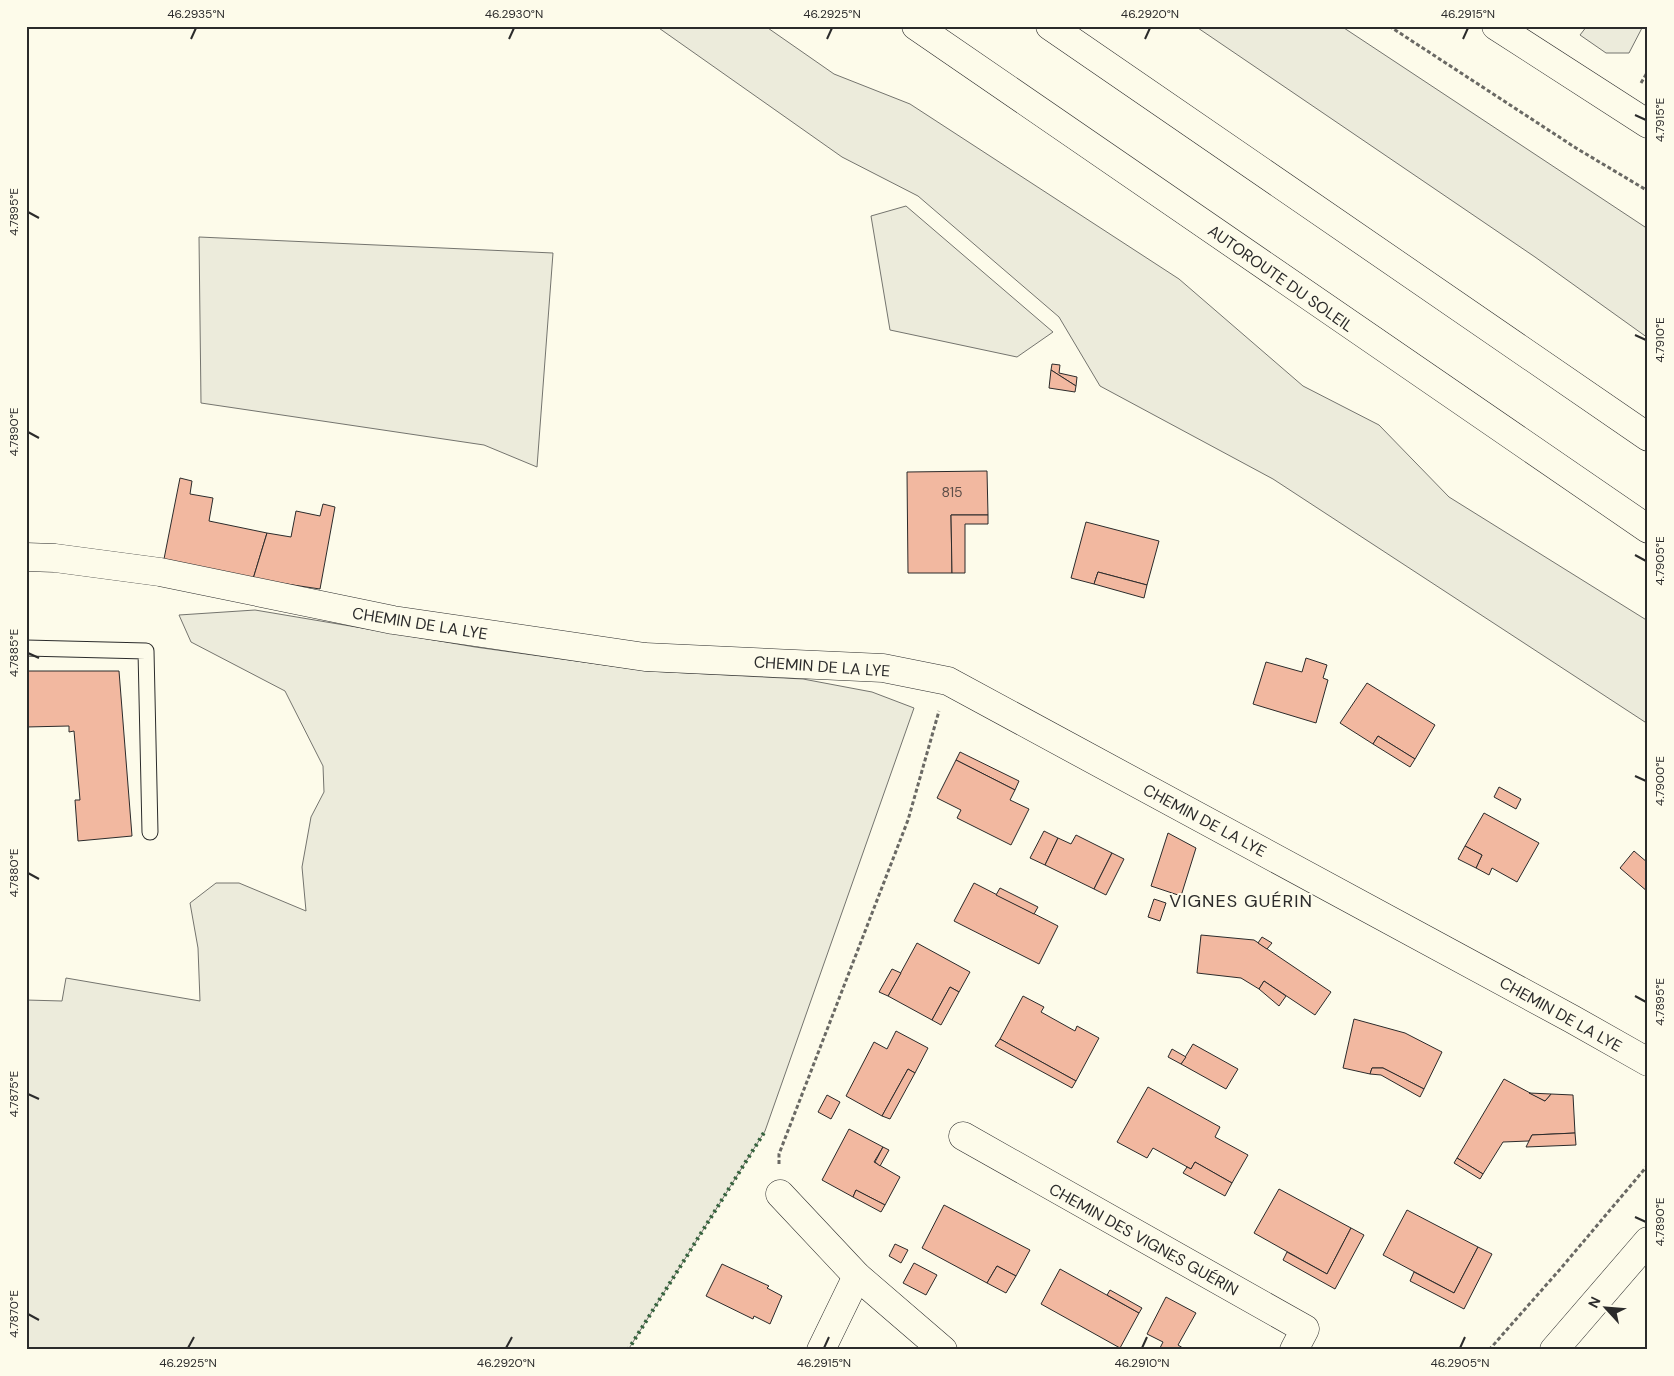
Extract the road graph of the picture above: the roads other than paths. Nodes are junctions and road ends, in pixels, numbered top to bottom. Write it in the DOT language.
graph roads {
  1 [pos="916,26"];
  2 [pos="1050,26"];
  3 [pos="1496,26"];
  4 [pos="1648,124"];
  5 [pos="1648,437"];
  6 [pos="1648,529"];
  7 [pos="26,557"];
  8 [pos="26,648"];
  9 [pos="150,832"];
  10 [pos="1648,1062"];
  11 [pos="963,1136"];
  12 [pos="780,1194"];
  13 [pos="1648,1241"];
  14 [pos="857,1276"];
  15 [pos="821,1350"];
  16 [pos="943,1350"];
  17 [pos="1294,1350"];
  18 [pos="1554,1350"];
  1 -- 6 [label="main road, AUTOROUTE DU SOLEIL"];
  2 -- 5 [label="main road"];
  3 -- 4 [label="main road"];
  7 -- 10 [label="main road, CHEMIN DE LA LYE"];
  8 -- 9 [label="lane"];
  11 -- 17 [label="main road, CHEMIN DES VIGNES GUÉRIN"];
  12 -- 14 [label="main road"];
  13 -- 18 [label="main road"];
  14 -- 15 [label="main road"];
  14 -- 16 [label="main road"];
}
